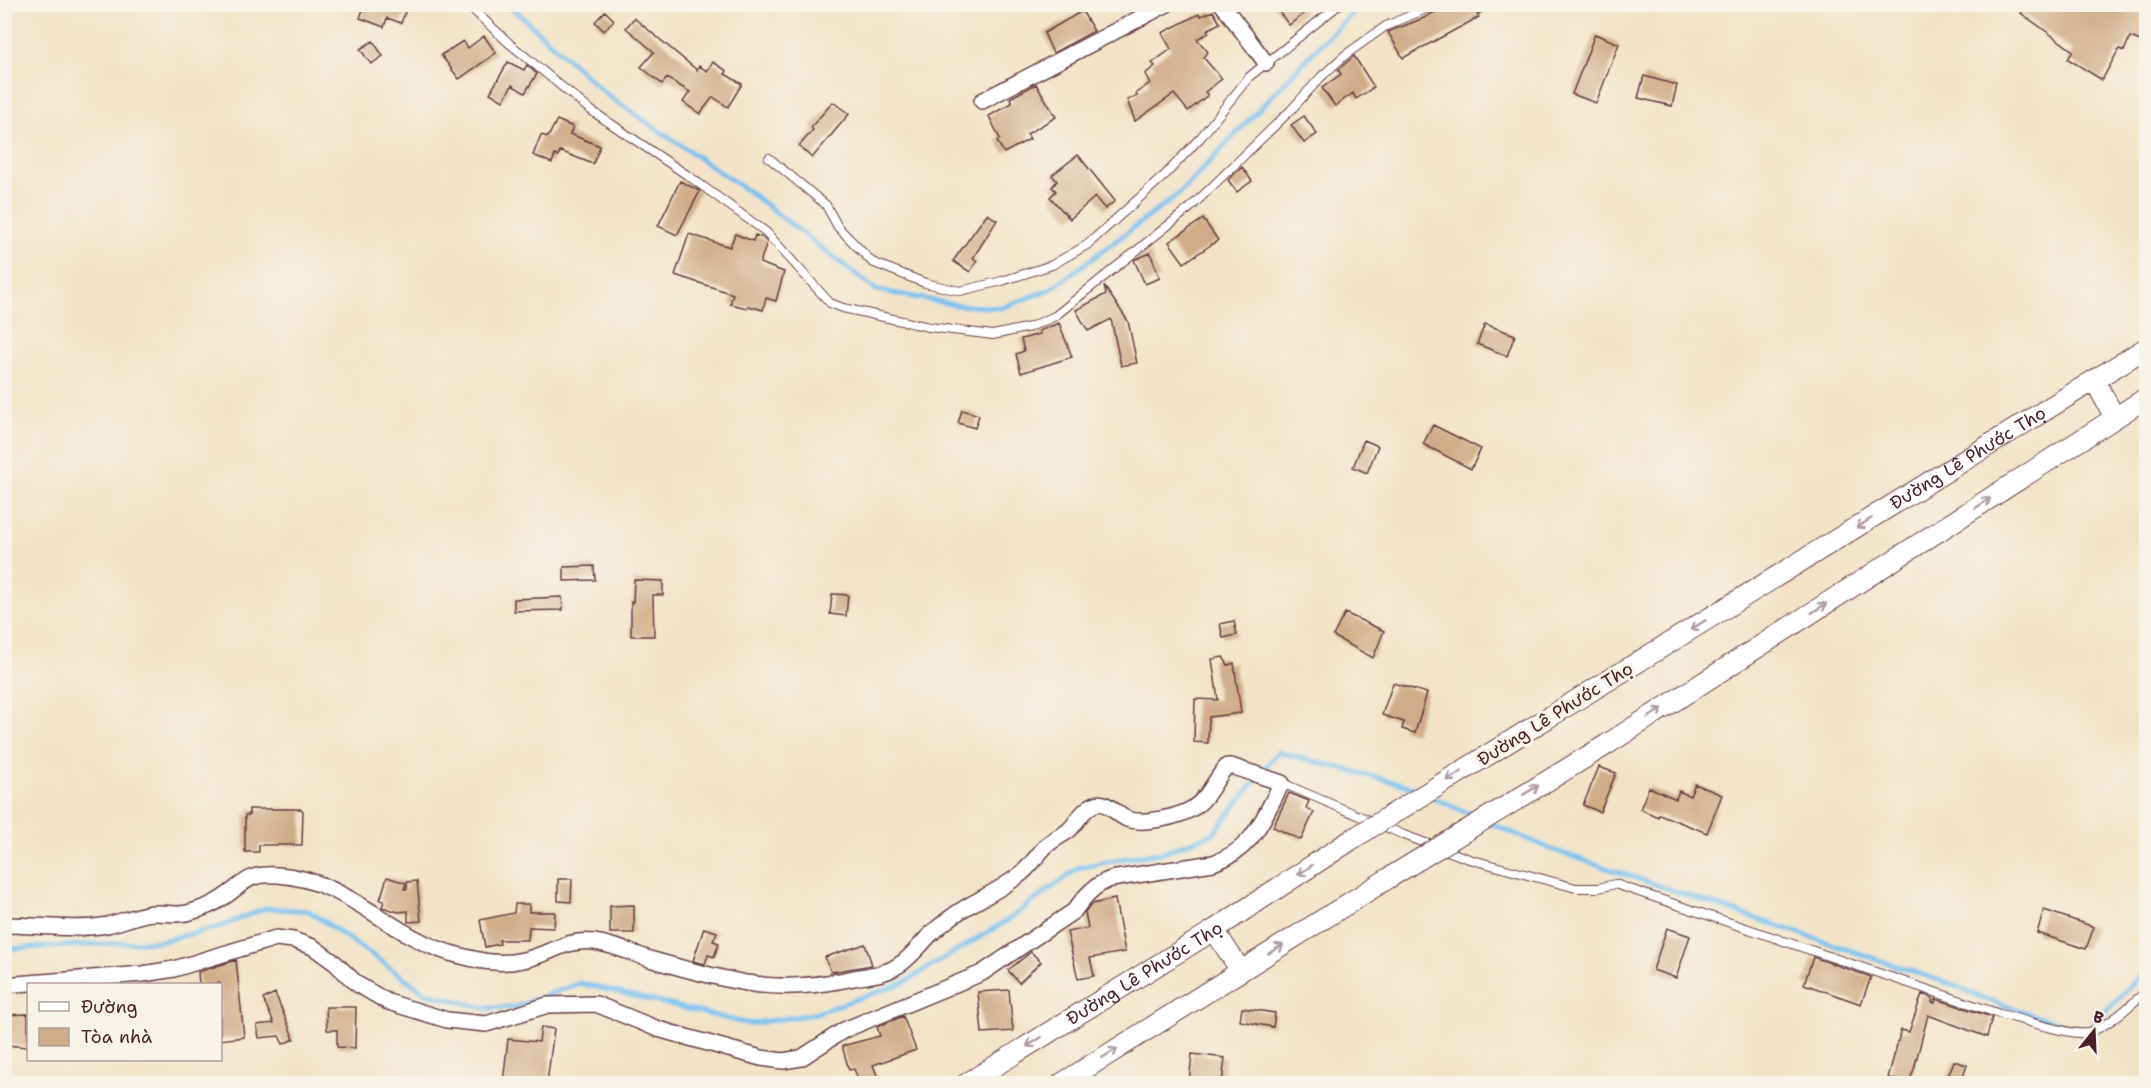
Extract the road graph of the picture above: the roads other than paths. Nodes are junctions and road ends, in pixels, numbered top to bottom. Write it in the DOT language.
graph roads {
  1 [pos="467,4"];
  2 [pos="1167,4"];
  3 [pos="1222,4"];
  4 [pos="1340,4"];
  5 [pos="1437,4"];
  6 [pos="1266,63"];
  7 [pos="982,101"];
  8 [pos="769,158"];
  9 [pos="2146,348"];
  10 [pos="2095,381"];
  11 [pos="2146,398"];
  12 [pos="2115,418"];
  13 [pos="1277,782"];
  14 [pos="4,925"];
  15 [pos="1214,930"];
  16 [pos="1241,971"];
  17 [pos="27,983"];
  18 [pos="29,983"];
  19 [pos="4,985"];
  20 [pos="2146,991"];
  21 [pos="966,1083"];
  22 [pos="1061,1083"];
  1 -- 5 [label="lane"];
  2 -- 7 [label="street"];
  3 -- 6 [label="street"];
  4 -- 6 [label="lane"];
  6 -- 8 [label="lane"];
  9 -- 10 [label="street, Đường Lê Phước Thọ"];
  10 -- 12 [label="street"];
  10 -- 15 [label="street, Đường Lê Phước Thọ, one-way, bridge"];
  11 -- 12 [label="street"];
  16 -- 12 [label="street, one-way, bridge"];
  13 -- 14 [label="street"];
  13 -- 18 [label="street"];
  13 -- 20 [label="lane"];
  15 -- 16 [label="street"];
  15 -- 21 [label="street, Đường Lê Phước Thọ, one-way"];
  22 -- 16 [label="street, one-way"];
  17 -- 19 [label="street"];
}
